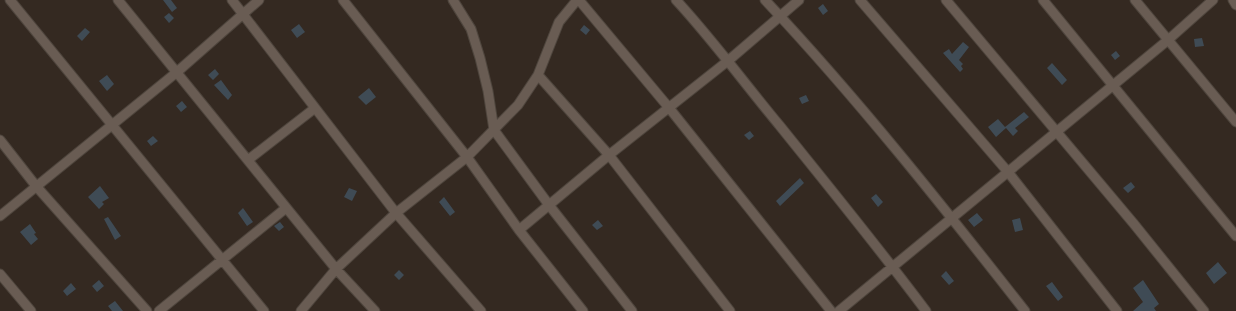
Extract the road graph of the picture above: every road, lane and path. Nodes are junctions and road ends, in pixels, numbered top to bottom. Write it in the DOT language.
graph roads {
  1 [pos="10,0"];
  2 [pos="118,0"];
  3 [pos="129,0"];
  4 [pos="232,0"];
  5 [pos="259,0"];
  6 [pos="343,0"];
  7 [pos="453,0"];
  8 [pos="564,0"];
  9 [pos="578,0"];
  10 [pos="676,0"];
  11 [pos="765,0"];
  12 [pos="799,0"];
  13 [pos="860,0"];
  14 [pos="946,0"];
  15 [pos="1043,0"];
  16 [pos="1135,0"];
  17 [pos="1213,0"];
  18 [pos="1232,0"];
  19 [pos="1236,4"];
  20 [pos="570,8"];
  21 [pos="129,14"];
  22 [pos="243,15"];
  23 [pos="780,16"];
  24 [pos="1168,40"];
  25 [pos="729,60"];
  26 [pos="177,72"];
  27 [pos="538,75"];
  28 [pos="1113,84"];
  29 [pos="315,108"];
  30 [pos="670,109"];
  31 [pos="1236,122"];
  32 [pos="111,125"];
  33 [pos="494,130"];
  34 [pos="1056,131"];
  35 [pos="0,140"];
  36 [pos="609,155"];
  37 [pos="467,157"];
  38 [pos="248,160"];
  39 [pos="1008,172"];
  40 [pos="36,186"];
  41 [pos="549,205"];
  42 [pos="286,208"];
  43 [pos="396,213"];
  44 [pos="0,216"];
  45 [pos="952,218"];
  46 [pos="519,230"];
  47 [pos="1236,236"];
  48 [pos="222,260"];
  49 [pos="892,266"];
  50 [pos="336,269"];
  51 [pos="0,274"];
  52 [pos="626,309"];
  53 [pos="31,311"];
  54 [pos="147,311"];
  55 [pos="160,311"];
  56 [pos="264,311"];
  57 [pos="301,311"];
  58 [pos="375,311"];
  59 [pos="481,311"];
  60 [pos="583,311"];
  61 [pos="730,311"];
  62 [pos="831,311"];
  63 [pos="839,311"];
  64 [pos="926,311"];
  65 [pos="1025,311"];
  66 [pos="1117,311"];
  67 [pos="1204,311"];
  1 -- 32 [label="street"];
  2 -- 21 [label="street"];
  3 -- 21 [label="street"];
  4 -- 22 [label="street"];
  5 -- 22 [label="street"];
  6 -- 37 [label="street"];
  7 -- 33 [label="street"];
  8 -- 20 [label="street"];
  9 -- 20 [label="street"];
  9 -- 30 [label="street"];
  10 -- 25 [label="street"];
  11 -- 23 [label="street"];
  12 -- 23 [label="street"];
  13 -- 39 [label="street"];
  14 -- 34 [label="street"];
  15 -- 28 [label="street"];
  16 -- 24 [label="street"];
  17 -- 24 [label="street"];
  18 -- 19 [label="street"];
  20 -- 27 [label="street"];
  21 -- 26 [label="street"];
  22 -- 26 [label="street"];
  22 -- 29 [label="street"];
  23 -- 25 [label="street"];
  23 -- 45 [label="street"];
  24 -- 28 [label="street"];
  24 -- 31 [label="street"];
  25 -- 30 [label="street"];
  25 -- 49 [label="street"];
  26 -- 32 [label="street"];
  26 -- 38 [label="street"];
  27 -- 33 [label="street"];
  27 -- 36 [label="street"];
  28 -- 34 [label="street"];
  28 -- 47 [label="street"];
  29 -- 38 [label="street"];
  29 -- 43 [label="street"];
  30 -- 36 [label="street"];
  30 -- 62 [label="street"];
  32 -- 40 [label="street"];
  32 -- 48 [label="street"];
  33 -- 37 [label="street"];
  33 -- 41 [label="street"];
  34 -- 39 [label="street"];
  34 -- 67 [label="street"];
  35 -- 40 [label="street"];
  36 -- 41 [label="street"];
  36 -- 61 [label="street"];
  37 -- 43 [label="street"];
  37 -- 46 [label="street"];
  38 -- 42 [label="street"];
  39 -- 45 [label="street"];
  39 -- 66 [label="street"];
  40 -- 44 [label="street"];
  40 -- 54 [label="street"];
  41 -- 46 [label="street"];
  41 -- 52 [label="street"];
  42 -- 48 [label="street"];
  42 -- 50 [label="street"];
  43 -- 50 [label="street"];
  43 -- 59 [label="street"];
  45 -- 49 [label="street"];
  45 -- 65 [label="street"];
  46 -- 60 [label="street"];
  48 -- 55 [label="street"];
  48 -- 56 [label="street"];
  49 -- 63 [label="street"];
  49 -- 64 [label="street"];
  50 -- 57 [label="street"];
  50 -- 58 [label="street"];
  51 -- 53 [label="street"];
}
